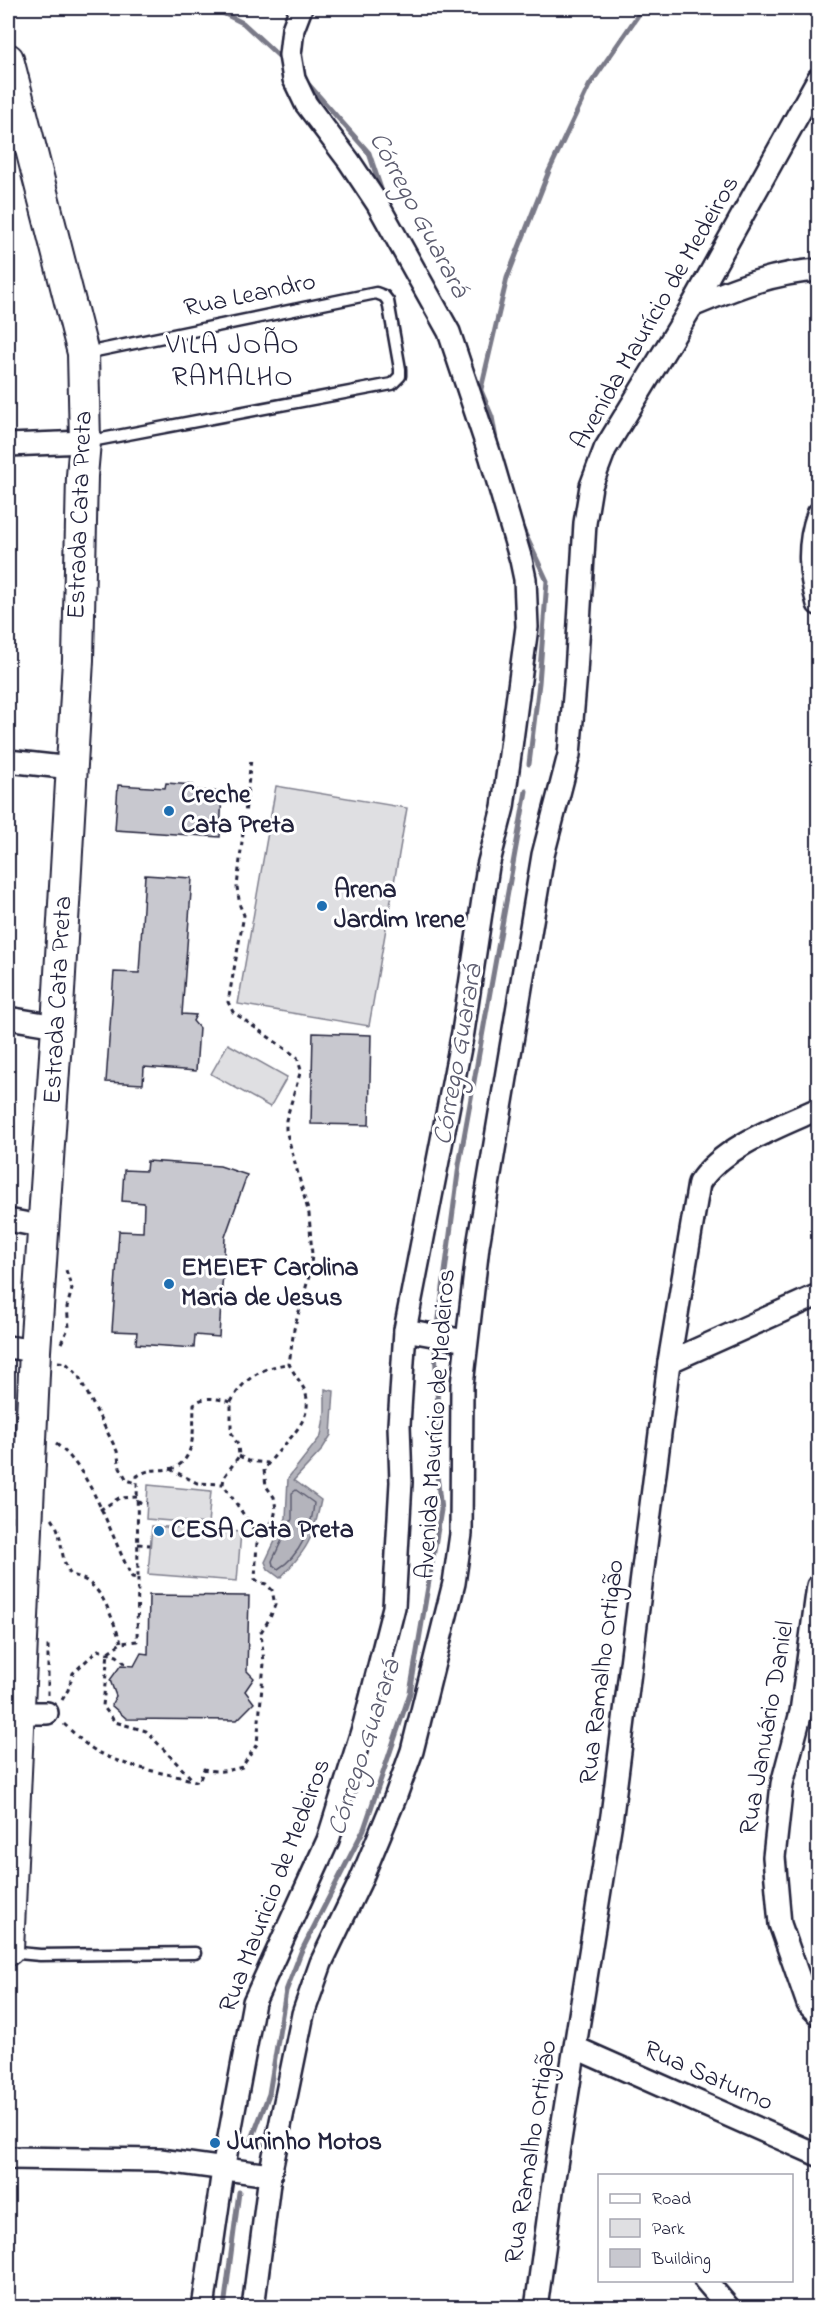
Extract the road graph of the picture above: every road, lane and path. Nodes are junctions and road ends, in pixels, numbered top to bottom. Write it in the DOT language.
graph roads {
  1 [pos="301,8"];
  2 [pos="9,73"];
  3 [pos="819,79"];
  4 [pos="819,270"];
  5 [pos="692,306"];
  6 [pos="83,353"];
  7 [pos="85,442"];
  8 [pos="8,445"];
  9 [pos="819,514"];
  10 [pos="819,604"];
  11 [pos="251,759"];
  12 [pos="8,761"];
  13 [pos="71,768"];
  14 [pos="8,1018"];
  15 [pos="57,1026"];
  16 [pos="819,1109"];
  17 [pos="8,1220"];
  18 [pos="45,1227"];
  19 [pos="65,1262"];
  20 [pos="819,1295"];
  21 [pos="405,1330"];
  22 [pos="466,1341"];
  23 [pos="46,1355"];
  24 [pos="669,1362"];
  25 [pos="289,1364"];
  26 [pos="231,1402"];
  27 [pos="30,1441"];
  28 [pos="239,1456"];
  29 [pos="268,1463"];
  30 [pos="170,1469"];
  31 [pos="137,1484"];
  32 [pos="223,1484"];
  33 [pos="137,1497"];
  34 [pos="137,1502"];
  35 [pos="147,1503"];
  36 [pos="27,1509"];
  37 [pos="100,1510"];
  38 [pos="257,1542"];
  39 [pos="138,1544"];
  40 [pos="150,1545"];
  41 [pos="138,1578"];
  42 [pos="819,1586"];
  43 [pos="121,1643"];
  44 [pos="108,1652"];
  45 [pos="127,1665"];
  46 [pos="23,1706"];
  47 [pos="801,1712"];
  48 [pos="819,1725"];
  49 [pos="193,1780"];
  50 [pos="8,1951"];
  51 [pos="195,1953"];
  52 [pos="819,2014"];
  53 [pos="576,2048"];
  54 [pos="819,2155"];
  55 [pos="8,2158"];
  56 [pos="223,2170"];
  57 [pos="270,2175"];
  58 [pos="707,2282"];
  59 [pos="254,2305"];
  60 [pos="203,2307"];
  61 [pos="536,2307"];
  62 [pos="729,2307"];
  1 -- 21 [label="street, Rua Mauricio de Medeiros"];
  2 -- 6 [label="street, Estrada Cata Preta"];
  3 -- 5 [label="street, Avenida Maurício de Medeiros"];
  4 -- 5 [label="street"];
  5 -- 22 [label="street, Avenida Maurício de Medeiros"];
  6 -- 7 [label="street, Estrada Cata Preta"];
  6 -- 7 [label="lane, Rua Leandro"];
  7 -- 8 [label="street"];
  7 -- 13 [label="street, Estrada Cata Preta"];
  9 -- 10 [label="street"];
  11 -- 25 [label="path"];
  12 -- 13 [label="street"];
  13 -- 15 [label="street, Estrada Cata Preta"];
  14 -- 15 [label="street"];
  15 -- 18 [label="street, Estrada Cata Preta"];
  16 -- 24 [label="street, Rua Ramalho Ortigão"];
  17 -- 18 [label="street"];
  18 -- 23 [label="street, Estrada Cata Preta"];
  19 -- 23 [label="path"];
  20 -- 24 [label="street"];
  21 -- 22 [label="street"];
  21 -- 56 [label="street, Rua Mauricio de Medeiros"];
  22 -- 57 [label="street, Avenida Maurício de Medeiros"];
  23 -- 27 [label="street, Estrada Cata Preta"];
  23 -- 31 [label="path"];
  24 -- 53 [label="street, Rua Ramalho Ortigão"];
  25 -- 26 [label="path"];
  25 -- 29 [label="path"];
  26 -- 28 [label="path"];
  26 -- 30 [label="path"];
  27 -- 36 [label="street, Estrada Cata Preta"];
  27 -- 37 [label="path"];
  28 -- 29 [label="path"];
  28 -- 32 [label="path"];
  29 -- 38 [label="path"];
  30 -- 31 [label="path"];
  30 -- 32 [label="path"];
  31 -- 33 [label="path"];
  32 -- 38 [label="path"];
  33 -- 34 [label="path"];
  33 -- 37 [label="path"];
  34 -- 35 [label="path"];
  34 -- 39 [label="path"];
  36 -- 43 [label="path"];
  36 -- 46 [label="street, Estrada Cata Preta"];
  37 -- 41 [label="path"];
  38 -- 49 [label="path"];
  39 -- 40 [label="path"];
  39 -- 41 [label="path"];
  41 -- 43 [label="path"];
  42 -- 47 [label="street, Rua Januário Daniel"];
  43 -- 44 [label="path"];
  44 -- 45 [label="path"];
  44 -- 46 [label="path"];
  44 -- 49 [label="path"];
  46 -- 49 [label="path"];
  46 -- 50 [label="street, Estrada Cata Preta"];
  47 -- 48 [label="street"];
  47 -- 52 [label="street, Rua Januário Daniel"];
  50 -- 51 [label="lane"];
  53 -- 54 [label="street, Rua Saturno"];
  53 -- 61 [label="street, Rua Ramalho Ortigão"];
  55 -- 56 [label="street"];
  56 -- 57 [label="street"];
  56 -- 60 [label="street, Rua Mauricio de Medeiros"];
  57 -- 59 [label="street, Avenida Maurício de Medeiros"];
  58 -- 62 [label="street"];
}
